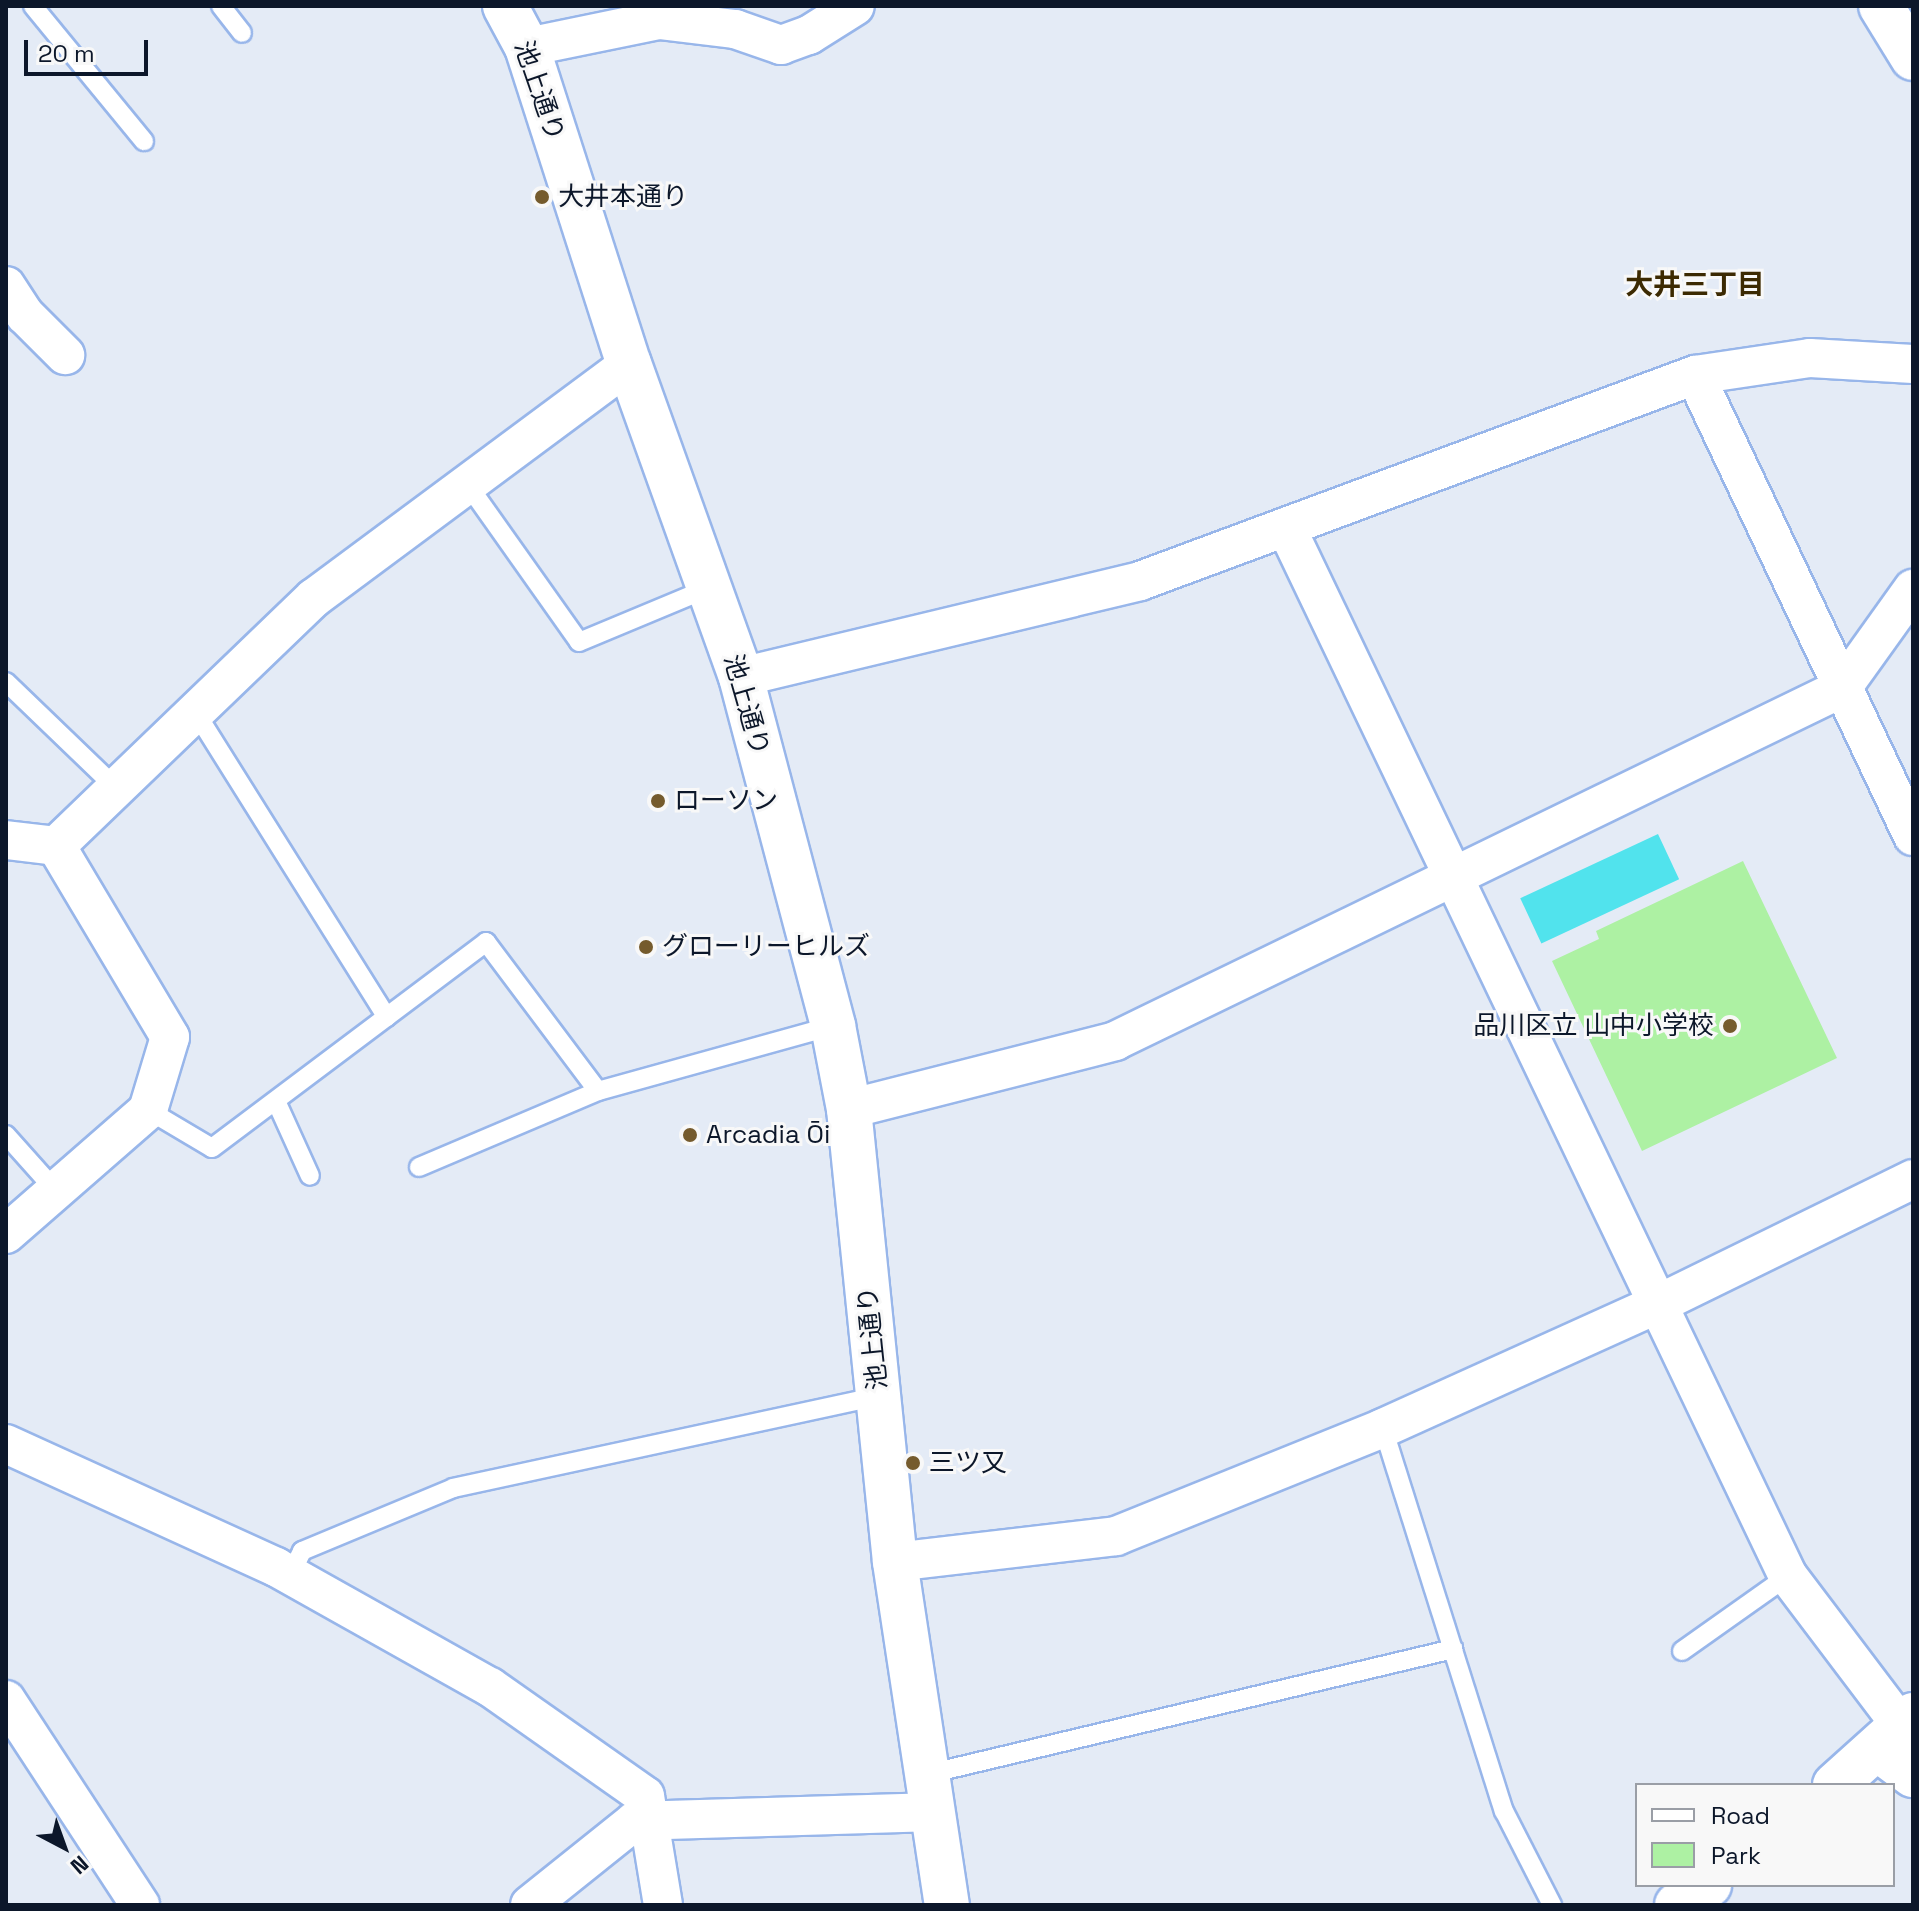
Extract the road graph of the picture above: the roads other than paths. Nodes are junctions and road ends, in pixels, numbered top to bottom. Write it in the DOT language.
graph roads {
  1 [pos="33,6"];
  2 [pos="221,6"];
  3 [pos="505,6"];
  4 [pos="1881,6"];
  5 [pos="850,7"];
  6 [pos="242,33"];
  7 [pos="527,47"];
  8 [pos="1913,58"];
  9 [pos="144,141"];
  10 [pos="6,286"];
  11 [pos="65,355"];
  12 [pos="629,364"];
  13 [pos="1913,364"];
  14 [pos="1695,375"];
  15 [pos="468,485"];
  16 [pos="1286,527"];
  17 [pos="709,588"];
  18 [pos="1913,589"];
  19 [pos="741,677"];
  20 [pos="6,682"];
  21 [pos="1842,688"];
  22 [pos="196,713"];
  23 [pos="117,789"];
  24 [pos="1913,836"];
  25 [pos="6,840"];
  26 [pos="56,846"];
  27 [pos="1450,875"];
  28 [pos="387,1017"];
  29 [pos="833,1026"];
  30 [pos="598,1091"];
  31 [pos="276,1101"];
  32 [pos="849,1109"];
  33 [pos="148,1110"];
  34 [pos="6,1135"];
  35 [pos="419,1167"];
  36 [pos="310,1176"];
  37 [pos="1913,1179"];
  38 [pos="56,1191"];
  39 [pos="6,1234"];
  40 [pos="1656,1305"];
  41 [pos="879,1395"];
  42 [pos="1383,1428"];
  43 [pos="6,1444"];
  44 [pos="895,1562"];
  45 [pos="290,1575"];
  46 [pos="1788,1576"];
  47 [pos="1453,1649"];
  48 [pos="1682,1651"];
  49 [pos="6,1700"];
  50 [pos="1898,1730"];
  51 [pos="16,1740"];
  52 [pos="1913,1775"];
  53 [pos="1837,1783"];
  54 [pos="931,1793"];
  55 [pos="646,1821"];
  56 [pos="1706,1887"];
  57 [pos="140,1905"];
  58 [pos="530,1905"];
  59 [pos="663,1905"];
  60 [pos="947,1905"];
  61 [pos="1552,1905"];
  62 [pos="1677,1905"];
  1 -- 9 [label="lane"];
  2 -- 6 [label="lane"];
  3 -- 7 [label="main road, 池上通り"];
  4 -- 8 [label="main road"];
  5 -- 7 [label="street"];
  7 -- 12 [label="main road, 池上通り"];
  10 -- 11 [label="street"];
  12 -- 15 [label="street"];
  12 -- 17 [label="main road, 池上通り"];
  13 -- 14 [label="street"];
  14 -- 16 [label="street"];
  14 -- 21 [label="street"];
  15 -- 17 [label="lane"];
  15 -- 22 [label="street"];
  16 -- 19 [label="street"];
  16 -- 27 [label="street"];
  17 -- 19 [label="main road, 池上通り"];
  18 -- 21 [label="street"];
  19 -- 29 [label="main road, 池上通り"];
  20 -- 23 [label="lane"];
  21 -- 24 [label="street"];
  21 -- 27 [label="street"];
  22 -- 23 [label="street"];
  22 -- 28 [label="lane"];
  23 -- 26 [label="street"];
  25 -- 26 [label="street"];
  26 -- 33 [label="street"];
  27 -- 32 [label="street"];
  27 -- 40 [label="street"];
  28 -- 30 [label="lane"];
  28 -- 31 [label="lane"];
  29 -- 30 [label="lane"];
  29 -- 32 [label="main road, 池上通り"];
  30 -- 35 [label="lane"];
  31 -- 33 [label="lane"];
  31 -- 36 [label="lane"];
  32 -- 41 [label="main road, 池上通り"];
  33 -- 38 [label="street"];
  34 -- 38 [label="lane"];
  37 -- 40 [label="street"];
  38 -- 39 [label="street"];
  40 -- 42 [label="street"];
  40 -- 46 [label="street"];
  41 -- 44 [label="main road, 池上通り"];
  41 -- 45 [label="lane"];
  42 -- 44 [label="street"];
  42 -- 47 [label="lane"];
  43 -- 45 [label="street"];
  44 -- 54 [label="main road, 池上通り"];
  45 -- 55 [label="street"];
  46 -- 48 [label="lane"];
  46 -- 50 [label="street"];
  47 -- 54 [label="lane"];
  47 -- 61 [label="lane"];
  49 -- 51 [label="street"];
  50 -- 52 [label="main road"];
  50 -- 53 [label="main road"];
  51 -- 57 [label="street"];
  54 -- 55 [label="street"];
  54 -- 60 [label="main road, 池上通り"];
  55 -- 58 [label="street"];
  55 -- 59 [label="street"];
  56 -- 62 [label="main road"];
}
